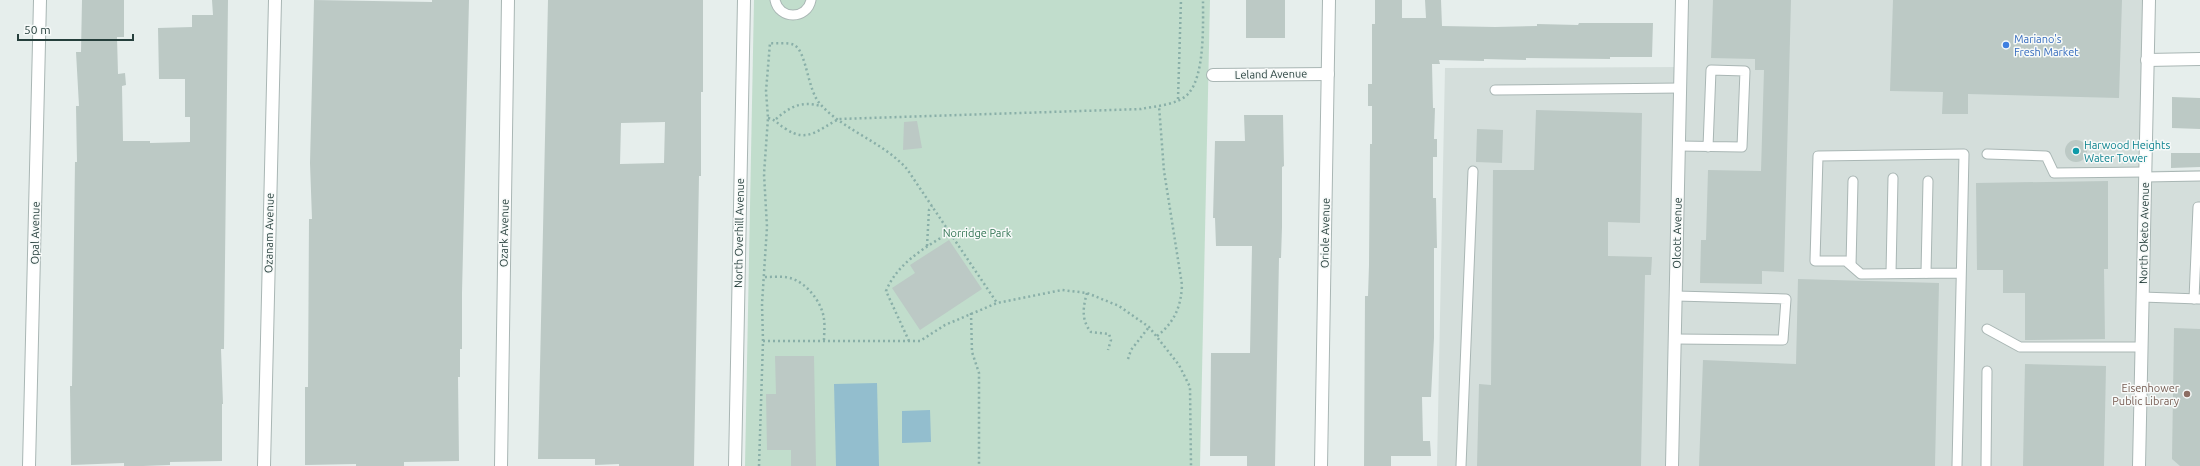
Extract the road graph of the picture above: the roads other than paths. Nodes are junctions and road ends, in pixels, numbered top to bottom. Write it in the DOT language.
graph roads {
  1 [pos="40,0"];
  2 [pos="275,0"];
  3 [pos="508,0"];
  4 [pos="744,0"];
  5 [pos="775,0"];
  6 [pos="811,0"];
  7 [pos="1329,0"];
  8 [pos="1682,0"];
  9 [pos="2149,0"];
  10 [pos="2200,59"];
  11 [pos="2148,60"];
  12 [pos="1328,74"];
  13 [pos="1213,75"];
  14 [pos="1680,88"];
  15 [pos="1495,90"];
  16 [pos="1679,146"];
  17 [pos="1708,146"];
  18 [pos="1987,154"];
  19 [pos="1473,171"];
  20 [pos="2145,174"];
  21 [pos="2200,176"];
  22 [pos="1893,178"];
  23 [pos="1853,180"];
  24 [pos="1928,181"];
  25 [pos="2200,207"];
  26 [pos="1850,265"];
  27 [pos="1891,273"];
  28 [pos="1926,273"];
  29 [pos="1961,273"];
  30 [pos="1676,296"];
  31 [pos="2142,297"];
  32 [pos="2197,299"];
  33 [pos="1987,329"];
  34 [pos="1675,339"];
  35 [pos="2141,347"];
  36 [pos="1987,371"];
  37 [pos="29,466"];
  38 [pos="264,466"];
  39 [pos="501,466"];
  40 [pos="735,466"];
  41 [pos="1321,466"];
  42 [pos="1462,466"];
  43 [pos="1672,466"];
  44 [pos="1957,466"];
  45 [pos="1986,466"];
  46 [pos="2139,466"];
  1 -- 37 [label="street, Opal Avenue"];
  2 -- 38 [label="street, Ozanam Avenue"];
  3 -- 39 [label="street, Ozark Avenue"];
  4 -- 40 [label="street, North Overhill Avenue"];
  5 -- 6 [label="lane"];
  7 -- 12 [label="street, Oriole Avenue"];
  8 -- 14 [label="street, Olcott Avenue"];
  9 -- 11 [label="street, North Oketo Avenue"];
  10 -- 11 [label="street"];
  11 -- 20 [label="street, North Oketo Avenue"];
  12 -- 13 [label="street, Leland Avenue"];
  12 -- 41 [label="street, Oriole Avenue"];
  14 -- 15 [label="lane"];
  14 -- 16 [label="street, Olcott Avenue"];
  16 -- 17 [label="lane"];
  16 -- 30 [label="street, Olcott Avenue"];
  17 -- 17 [label="lane"];
  18 -- 20 [label="lane"];
  19 -- 42 [label="lane"];
  20 -- 21 [label="lane"];
  20 -- 31 [label="street, North Oketo Avenue"];
  22 -- 27 [label="lane"];
  23 -- 26 [label="lane"];
  24 -- 28 [label="lane"];
  25 -- 32 [label="lane"];
  26 -- 27 [label="lane"];
  26 -- 29 [label="lane"];
  27 -- 28 [label="lane"];
  28 -- 29 [label="lane"];
  29 -- 44 [label="lane"];
  30 -- 34 [label="street, Olcott Avenue"];
  30 -- 34 [label="lane"];
  31 -- 32 [label="lane"];
  31 -- 35 [label="street, North Oketo Avenue"];
  33 -- 35 [label="lane"];
  34 -- 43 [label="street, Olcott Avenue"];
  35 -- 46 [label="street, North Oketo Avenue"];
  36 -- 45 [label="lane"];
}
